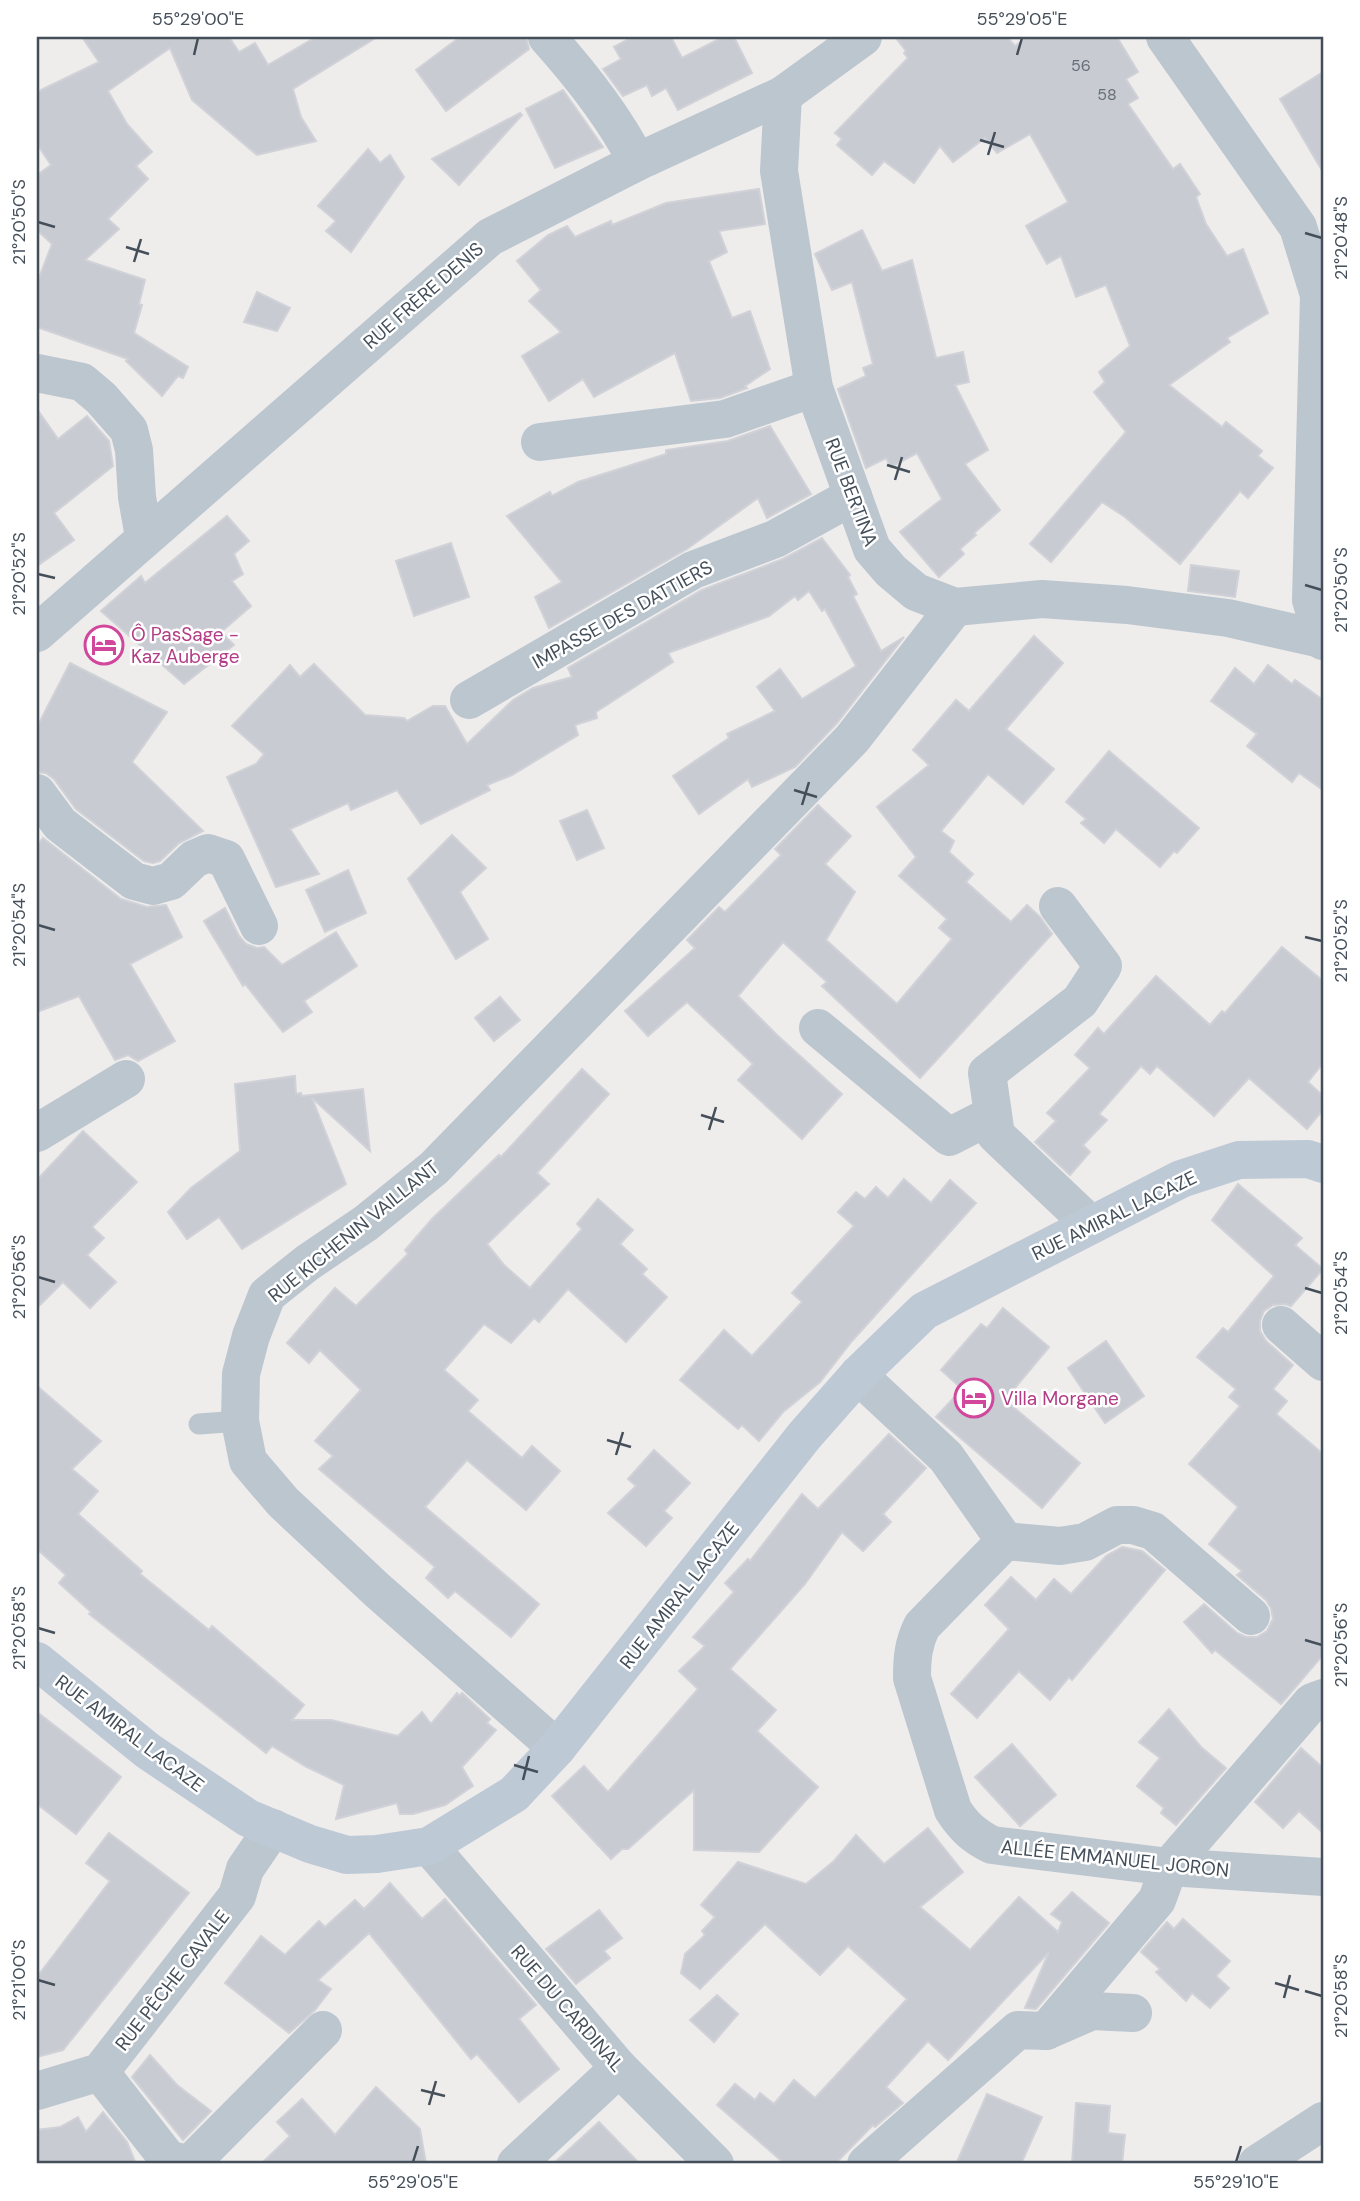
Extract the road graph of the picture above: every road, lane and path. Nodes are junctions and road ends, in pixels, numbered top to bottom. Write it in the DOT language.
graph roads {
  1 [pos="547,37"];
  2 [pos="863,37"];
  3 [pos="1165,37"];
  4 [pos="783,95"];
  5 [pos="637,162"];
  6 [pos="37,373"];
  7 [pos="814,388"];
  8 [pos="540,442"];
  9 [pos="853,496"];
  10 [pos="144,537"];
  11 [pos="955,607"];
  12 [pos="37,632"];
  13 [pos="1322,640"];
  14 [pos="469,700"];
  15 [pos="39,802"];
  16 [pos="1058,906"];
  17 [pos="259,926"];
  18 [pos="818,1028"];
  19 [pos="126,1079"];
  20 [pos="992,1115"];
  21 [pos="37,1133"];
  22 [pos="1323,1164"];
  23 [pos="1090,1224"];
  24 [pos="1282,1325"];
  25 [pos="1323,1362"];
  26 [pos="858,1374"];
  27 [pos="240,1421"];
  28 [pos="199,1424"];
  29 [pos="1005,1541"];
  30 [pos="1251,1616"];
  31 [pos="37,1661"];
  32 [pos="1323,1698"];
  33 [pos="557,1748"];
  34 [pos="273,1828"];
  35 [pos="429,1846"];
  36 [pos="1169,1867"];
  37 [pos="1323,1877"];
  38 [pos="1133,2013"];
  39 [pos="323,2030"];
  40 [pos="1046,2031"];
  41 [pos="619,2068"];
  42 [pos="100,2072"];
  43 [pos="37,2091"];
  44 [pos="1323,2121"];
  45 [pos="516,2164"];
  46 [pos="715,2164"];
  47 [pos="866,2164"];
  48 [pos="1257,2164"];
  1 -- 5 [label="street"];
  2 -- 4 [label="street, RUE FRÈRE DENIS"];
  3 -- 13 [label="street"];
  4 -- 5 [label="street, RUE FRÈRE DENIS"];
  4 -- 7 [label="street, RUE BERTINA"];
  5 -- 10 [label="street, RUE FRÈRE DENIS"];
  6 -- 10 [label="street"];
  7 -- 8 [label="street"];
  7 -- 9 [label="street, RUE BERTINA"];
  9 -- 11 [label="street, RUE BERTINA"];
  9 -- 14 [label="street, IMPASSE DES DATTIERS"];
  10 -- 12 [label="street, RUE FRÈRE DENIS"];
  11 -- 13 [label="street, RUE BERTINA"];
  11 -- 27 [label="street, RUE KICHENIN VAILLANT"];
  15 -- 17 [label="street"];
  16 -- 20 [label="street"];
  18 -- 20 [label="street"];
  19 -- 21 [label="street"];
  20 -- 23 [label="street"];
  22 -- 23 [label="street, RUE AMIRAL LACAZE"];
  23 -- 26 [label="street, RUE AMIRAL LACAZE"];
  24 -- 25 [label="street"];
  26 -- 29 [label="street"];
  26 -- 33 [label="street, RUE AMIRAL LACAZE"];
  27 -- 28 [label="lane"];
  27 -- 33 [label="street, RUE KICHENIN VAILLANT"];
  29 -- 30 [label="street"];
  29 -- 36 [label="street, ALLÉE EMMANUEL JORON"];
  31 -- 34 [label="street, RUE AMIRAL LACAZE"];
  32 -- 36 [label="street"];
  33 -- 35 [label="street, RUE AMIRAL LACAZE"];
  34 -- 35 [label="street, RUE AMIRAL LACAZE"];
  34 -- 42 [label="street, RUE PÊCHE CAVALE"];
  35 -- 41 [label="street, RUE DU CARDINAL"];
  36 -- 37 [label="street, ALLÉE EMMANUEL JORON"];
  36 -- 40 [label="street"];
  38 -- 40 [label="street"];
  39 -- 42 [label="street"];
  40 -- 47 [label="street"];
  41 -- 45 [label="street"];
  41 -- 46 [label="street, RUE DU CARDINAL"];
  42 -- 43 [label="street"];
  44 -- 48 [label="street"];
}
